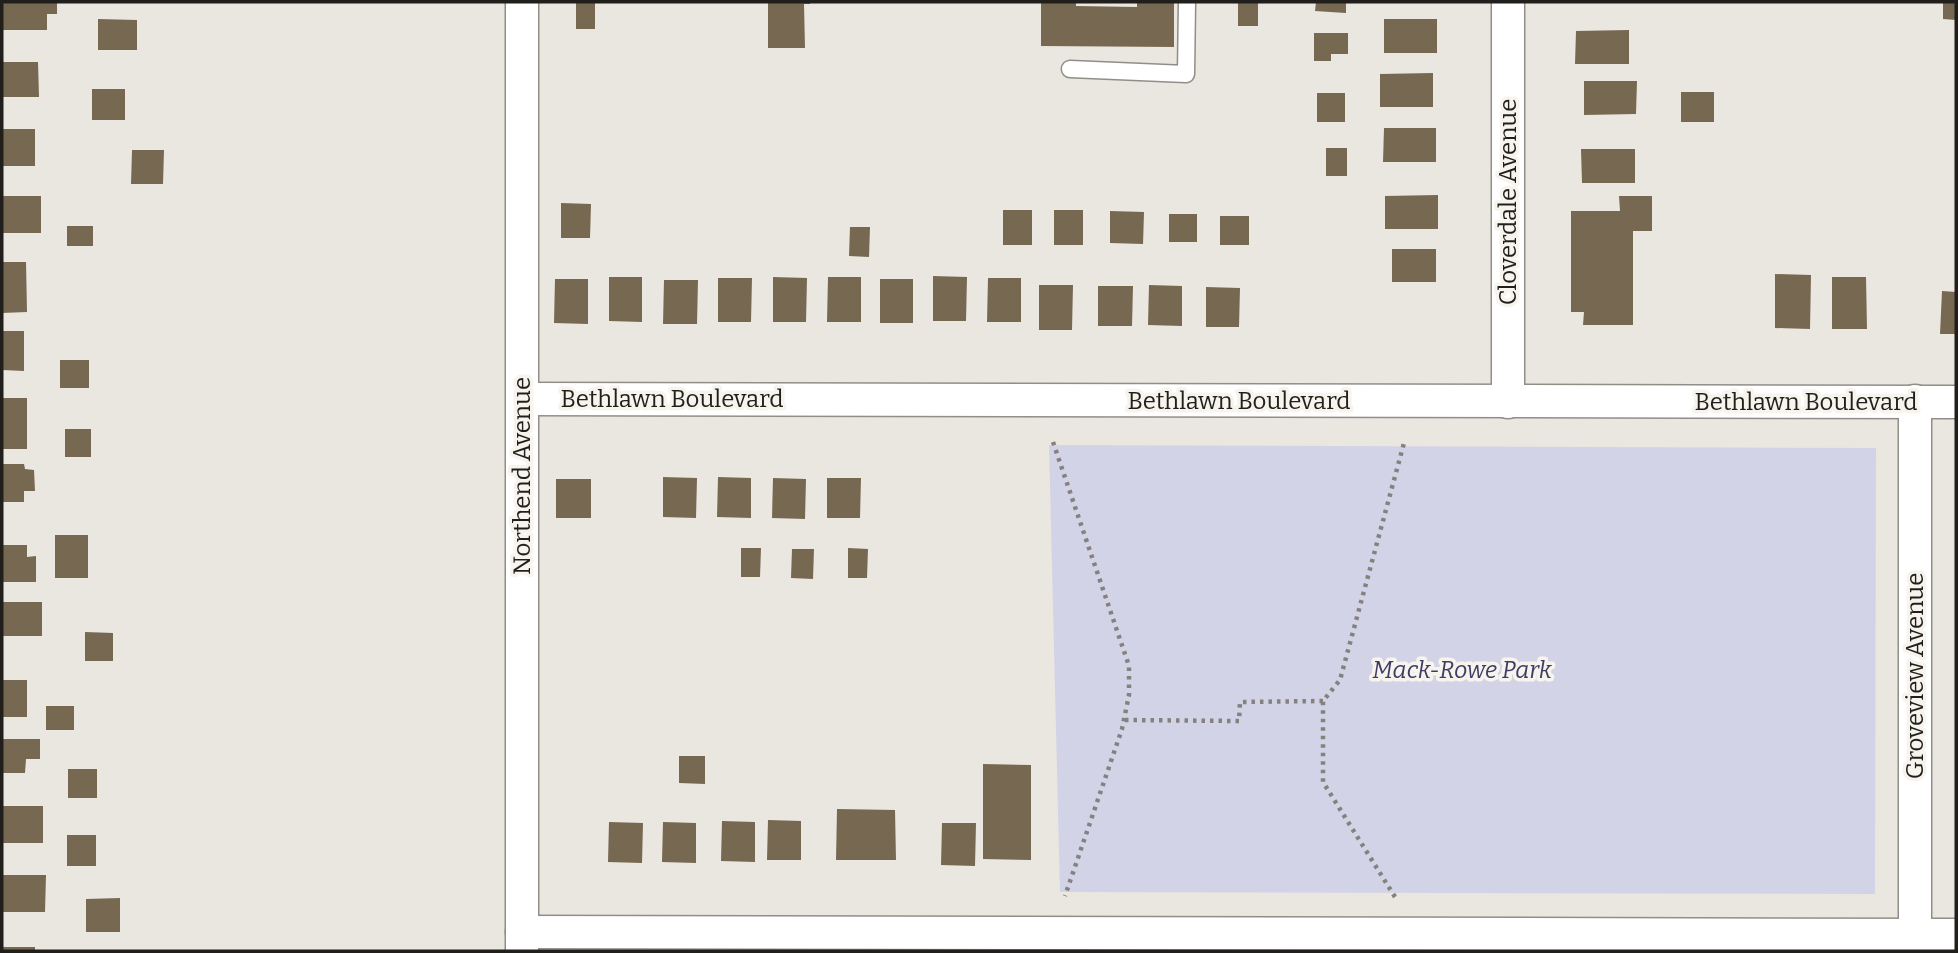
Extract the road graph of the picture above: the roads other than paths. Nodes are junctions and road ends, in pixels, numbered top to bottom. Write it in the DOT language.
graph roads {
  1 [pos="522,2"];
  2 [pos="1186,2"];
  3 [pos="1508,2"];
  4 [pos="1070,69"];
  5 [pos="523,399"];
  6 [pos="1915,401"];
  7 [pos="1508,402"];
  8 [pos="1956,402"];
  9 [pos="1956,935"];
  10 [pos="522,942"];
  11 [pos="1915,943"];
  1 -- 5 [label="street, Northend Avenue"];
  2 -- 4 [label="lane"];
  3 -- 7 [label="street, Cloverdale Avenue"];
  5 -- 7 [label="street, Bethlawn Boulevard"];
  5 -- 10 [label="street, Northend Avenue"];
  6 -- 7 [label="street, Bethlawn Boulevard"];
  6 -- 8 [label="street, Bethlawn Boulevard"];
  6 -- 11 [label="street, Groveview Avenue"];
  9 -- 11 [label="street"];
  10 -- 11 [label="street"];
}
